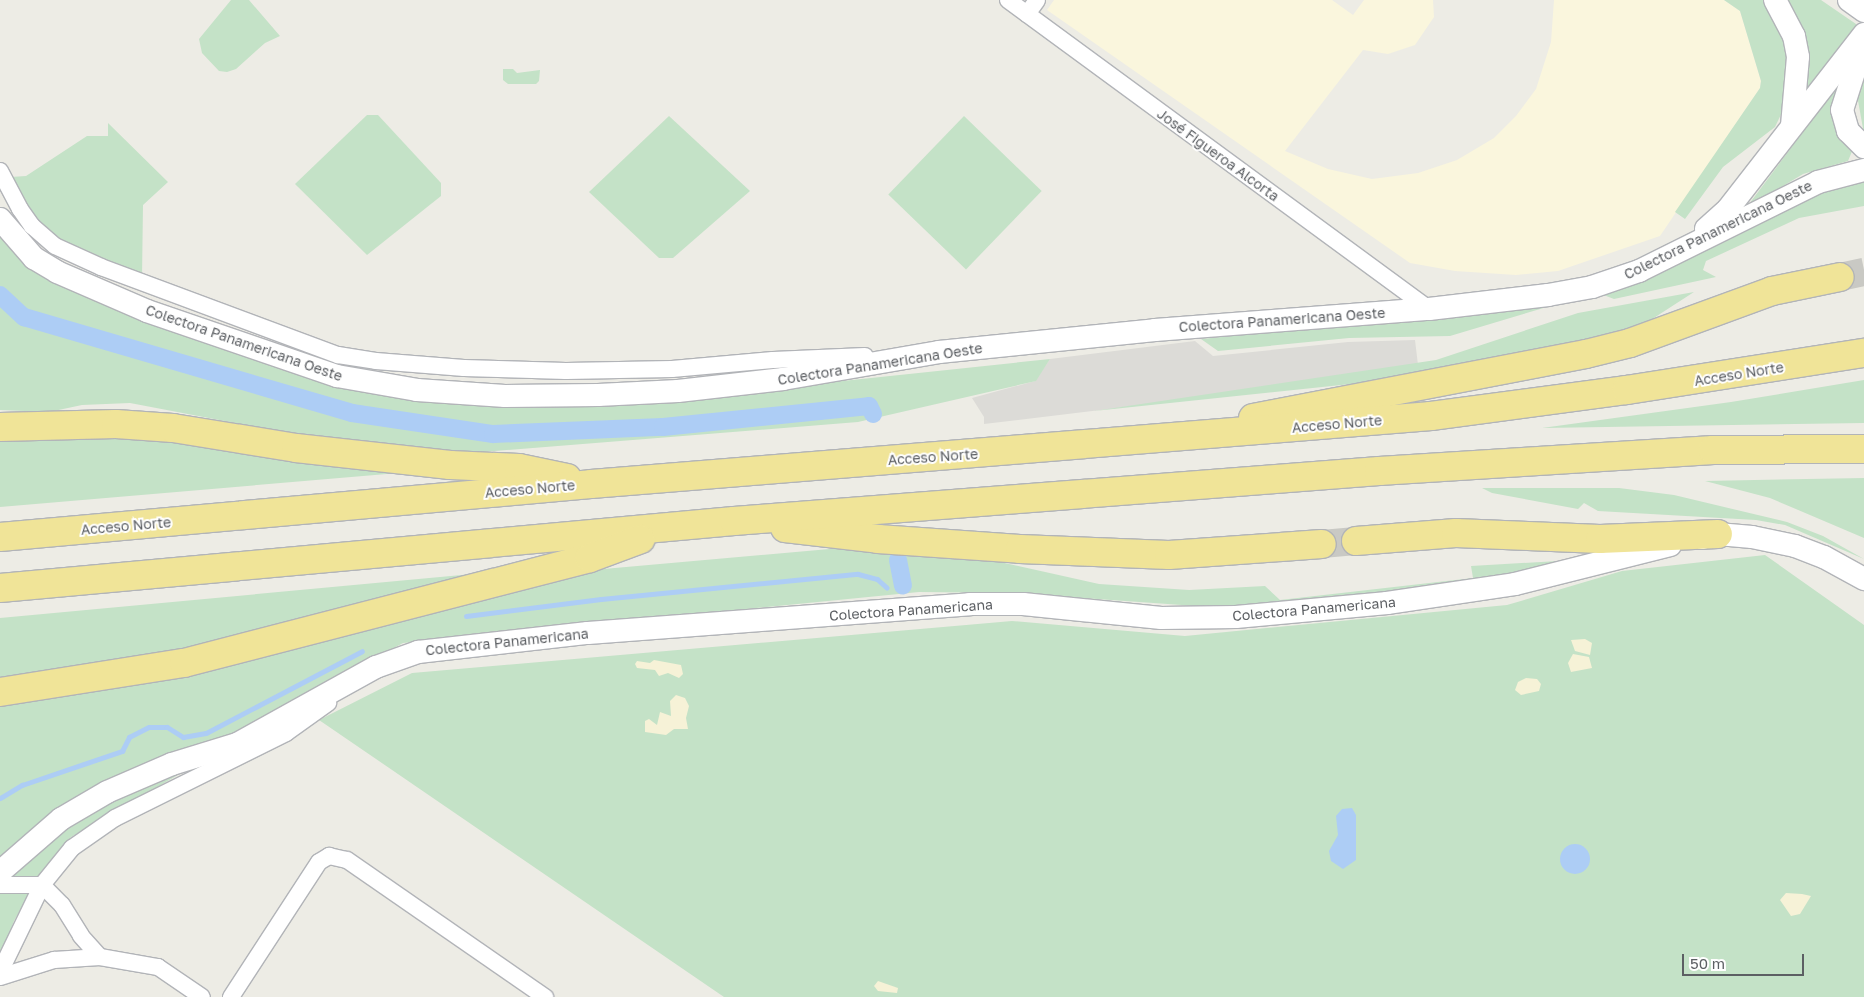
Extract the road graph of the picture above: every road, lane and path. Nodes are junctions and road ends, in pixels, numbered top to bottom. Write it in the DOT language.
graph roads {
  1 [pos="1008,0"];
  2 [pos="1037,0"];
  3 [pos="1775,0"];
  4 [pos="1849,0"];
  5 [pos="1864,11"];
  6 [pos="1027,14"];
  7 [pos="1864,34"];
  8 [pos="1864,44"];
  9 [pos="1791,127"];
  10 [pos="1864,148"];
  11 [pos="1864,170"];
  12 [pos="0,171"];
  13 [pos="0,219"];
  14 [pos="1692,243"];
  15 [pos="1840,277"];
  16 [pos="1429,309"];
  17 [pos="1864,353"];
  18 [pos="920,354"];
  19 [pos="0,427"];
  20 [pos="1180,438"];
  21 [pos="1864,449"];
  22 [pos="590,484"];
  23 [pos="734,520"];
  24 [pos="678,526"];
  25 [pos="1718,534"];
  26 [pos="0,537"];
  27 [pos="1356,541"];
  28 [pos="1322,544"];
  29 [pos="1864,579"];
  30 [pos="0,588"];
  31 [pos="376,667"];
  32 [pos="0,692"];
  33 [pos="0,872"];
  34 [pos="0,885"];
  35 [pos="42,885"];
  36 [pos="100,957"];
  37 [pos="0,972"];
  38 [pos="0,977"];
  39 [pos="202,997"];
  40 [pos="231,997"];
  41 [pos="545,997"];
  1 -- 6 [label="street, José Figueroa Alcorta"];
  2 -- 6 [label="street"];
  3 -- 9 [label="street"];
  4 -- 5 [label="street"];
  6 -- 16 [label="street, José Figueroa Alcorta"];
  7 -- 9 [label="street"];
  8 -- 10 [label="street"];
  9 -- 14 [label="street"];
  11 -- 14 [label="street, Colectora Panamericana Oeste"];
  12 -- 18 [label="street"];
  13 -- 18 [label="street, Colectora Panamericana Oeste"];
  14 -- 16 [label="street, Colectora Panamericana Oeste"];
  15 -- 20 [label="highway"];
  16 -- 18 [label="street, Colectora Panamericana Oeste"];
  17 -- 20 [label="highway, Acceso Norte"];
  19 -- 22 [label="highway"];
  20 -- 22 [label="highway, Acceso Norte"];
  21 -- 23 [label="highway"];
  22 -- 26 [label="highway, Acceso Norte"];
  23 -- 24 [label="highway"];
  23 -- 28 [label="highway"];
  24 -- 30 [label="highway"];
  24 -- 32 [label="highway"];
  25 -- 27 [label="highway"];
  25 -- 29 [label="street, Colectora Panamericana"];
  25 -- 31 [label="street, Colectora Panamericana"];
  31 -- 33 [label="street, Colectora Panamericana"];
  31 -- 35 [label="street"];
  34 -- 35 [label="street"];
  35 -- 36 [label="street"];
  35 -- 37 [label="street"];
  36 -- 38 [label="street"];
  36 -- 39 [label="street"];
  40 -- 41 [label="street"];
}
